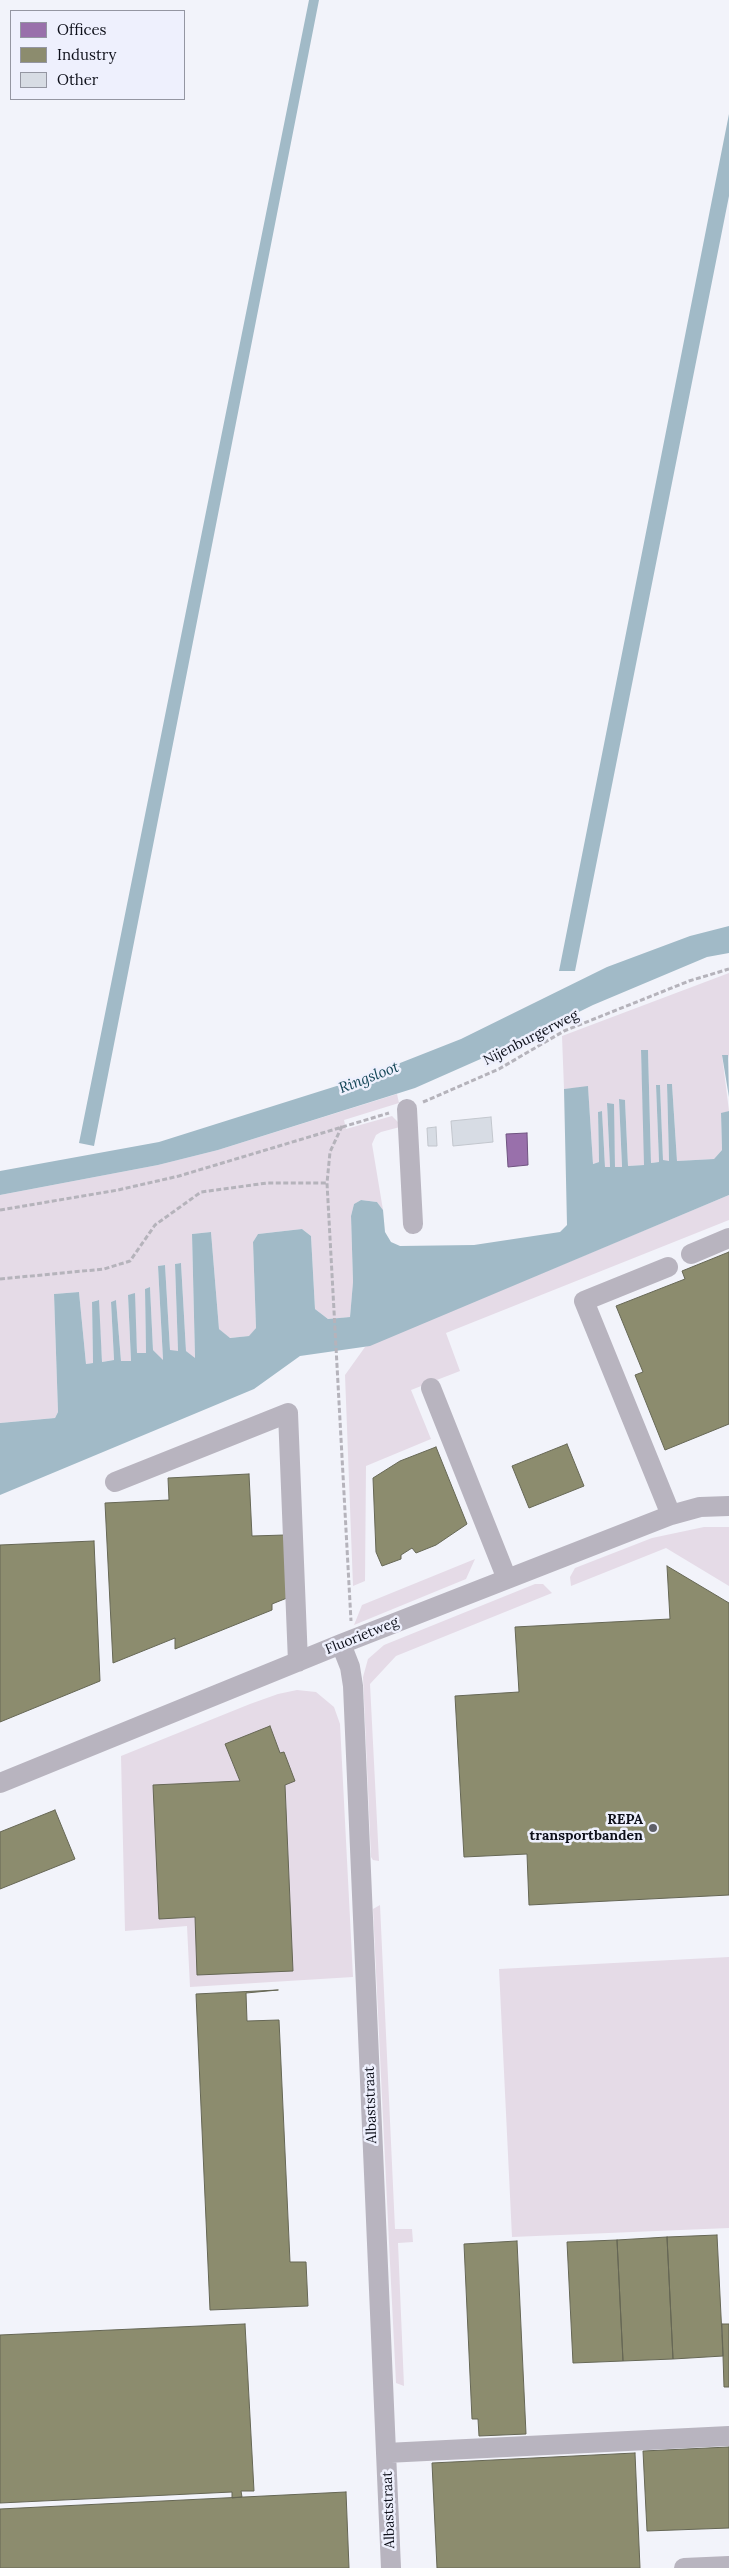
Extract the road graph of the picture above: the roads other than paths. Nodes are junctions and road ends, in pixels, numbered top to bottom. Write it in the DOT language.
graph roads {
  1 [pos="407,1108"];
  2 [pos="413,1224"];
  3 [pos="729,1238"];
  4 [pos="691,1254"];
  5 [pos="668,1267"];
  6 [pos="431,1388"];
  7 [pos="115,1482"];
  8 [pos="729,1506"];
  9 [pos="671,1515"];
  10 [pos="507,1579"];
  11 [pos="346,1642"];
  12 [pos="298,1662"];
  13 [pos="0,1783"];
  14 [pos="729,2436"];
  15 [pos="386,2453"];
  16 [pos="729,2566"];
  17 [pos="391,2568"];
  18 [pos="684,2568"];
  1 -- 2 [label="street"];
  3 -- 4 [label="street"];
  5 -- 9 [label="street"];
  6 -- 10 [label="street"];
  7 -- 12 [label="street"];
  8 -- 9 [label="street, Fluorietweg"];
  9 -- 10 [label="street, Fluorietweg"];
  10 -- 11 [label="street, Fluorietweg"];
  11 -- 12 [label="street, Fluorietweg"];
  11 -- 15 [label="street, Albaststraat"];
  12 -- 13 [label="street, Fluorietweg"];
  14 -- 15 [label="street"];
  15 -- 17 [label="street, Albaststraat"];
  16 -- 18 [label="street"];
}
